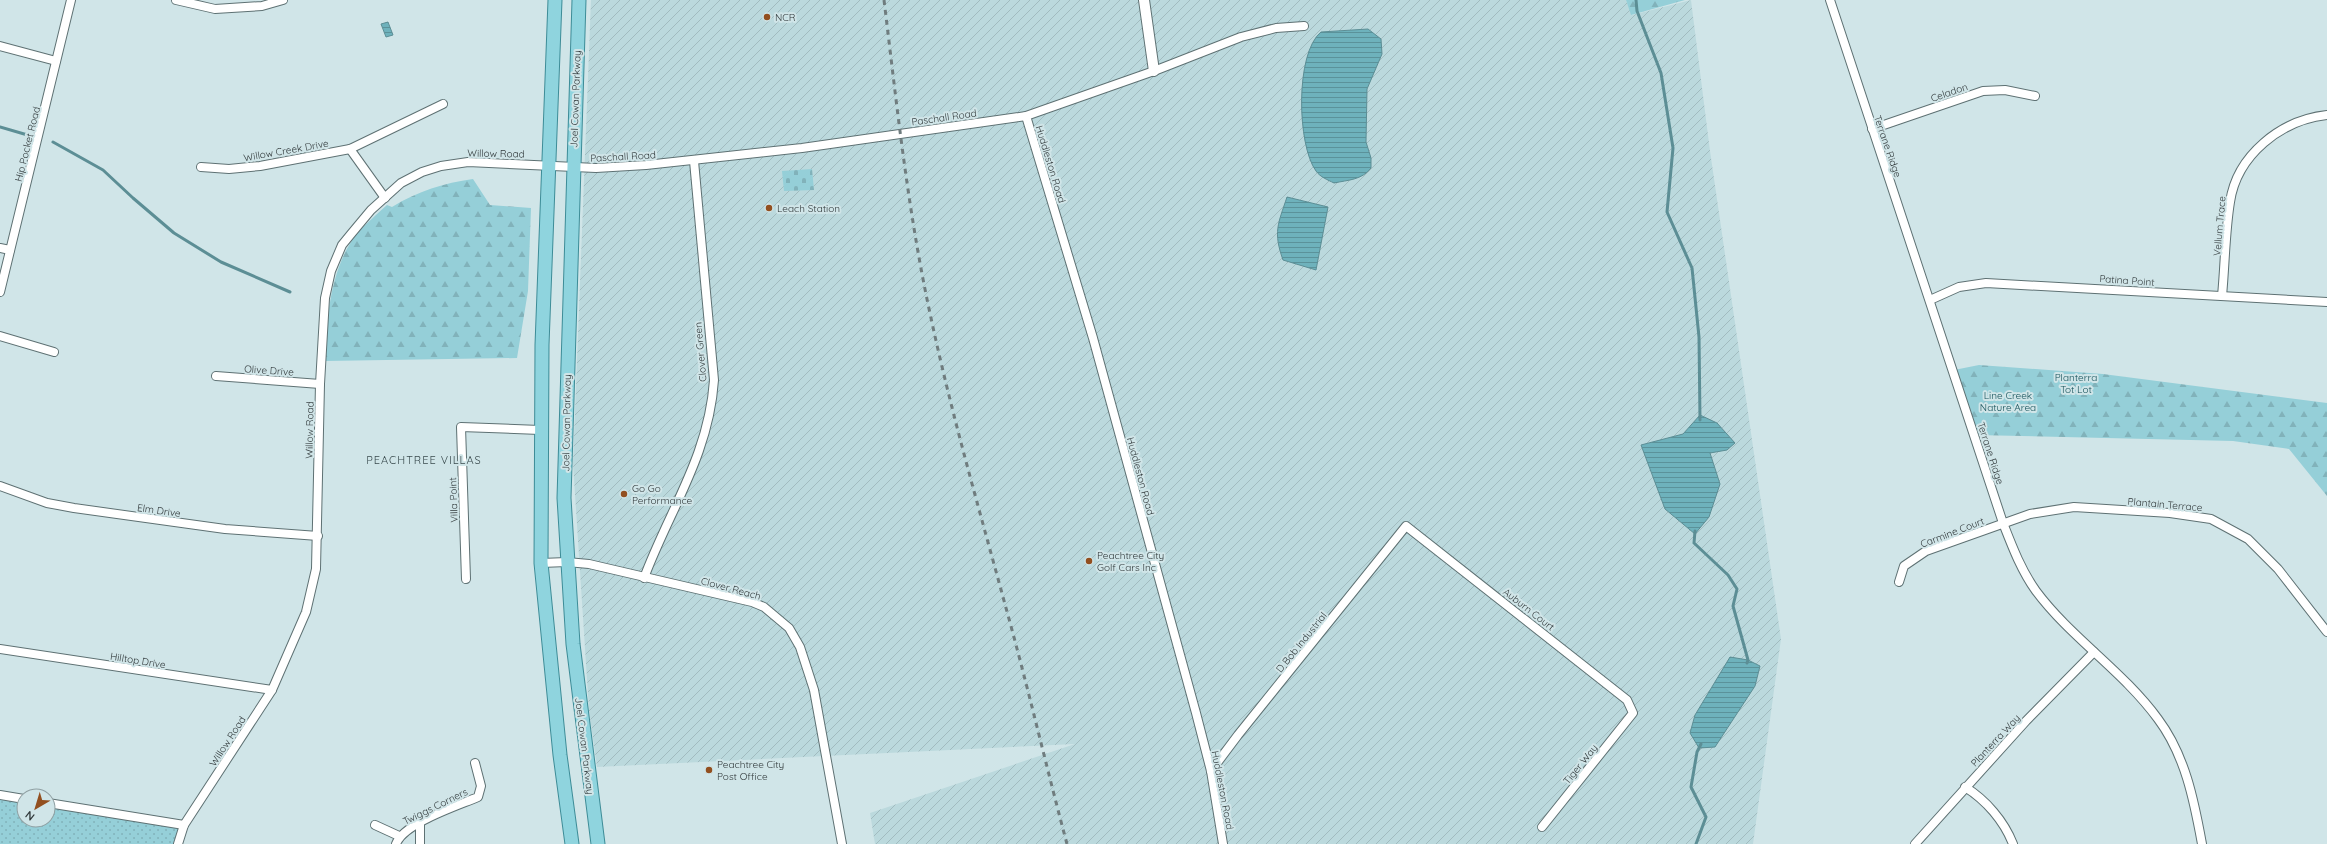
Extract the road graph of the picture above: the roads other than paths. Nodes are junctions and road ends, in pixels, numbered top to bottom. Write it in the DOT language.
graph roads {
  1 [pos="71,0"];
  2 [pos="176,0"];
  3 [pos="283,0"];
  4 [pos="555,0"];
  5 [pos="579,0"];
  6 [pos="1144,0"];
  7 [pos="1830,0"];
  8 [pos="1304,26"];
  9 [pos="0,46"];
  10 [pos="56,61"];
  11 [pos="1154,71"];
  12 [pos="2035,96"];
  13 [pos="443,104"];
  14 [pos="2327,115"];
  15 [pos="1026,116"];
  16 [pos="1872,129"];
  17 [pos="350,149"];
  18 [pos="694,161"];
  19 [pos="550,165"];
  20 [pos="573,166"];
  21 [pos="201,167"];
  22 [pos="385,198"];
  23 [pos="0,248"];
  24 [pos="10,250"];
  25 [pos="0,292"];
  26 [pos="2222,296"];
  27 [pos="1930,300"];
  28 [pos="2327,302"];
  29 [pos="0,336"];
  30 [pos="54,352"];
  31 [pos="216,376"];
  32 [pos="320,384"];
  33 [pos="540,430"];
  34 [pos="0,486"];
  35 [pos="2003,523"];
  36 [pos="1406,526"];
  37 [pos="318,536"];
  38 [pos="567,562"];
  39 [pos="541,563"];
  40 [pos="644,578"];
  41 [pos="466,579"];
  42 [pos="1899,582"];
  43 [pos="2327,632"];
  44 [pos="0,649"];
  45 [pos="2094,652"];
  46 [pos="272,690"];
  47 [pos="1633,714"];
  48 [pos="475,763"];
  49 [pos="1211,771"];
  50 [pos="1965,787"];
  51 [pos="0,795"];
  52 [pos="16,798"];
  53 [pos="56,804"];
  54 [pos="420,822"];
  55 [pos="184,825"];
  56 [pos="375,825"];
  57 [pos="1542,827"];
  58 [pos="397,840"];
  59 [pos="178,844"];
  60 [pos="420,844"];
  61 [pos="572,844"];
  62 [pos="598,844"];
  63 [pos="842,844"];
  64 [pos="1223,844"];
  65 [pos="1915,844"];
  66 [pos="2014,844"];
  67 [pos="2202,844"];
  1 -- 10 [label="street, Hip Pocket Road"];
  2 -- 3 [label="street"];
  4 -- 19 [label="main road"];
  5 -- 20 [label="main road, Joel Cowan Parkway"];
  6 -- 11 [label="street"];
  7 -- 16 [label="street, Terrane Ridge"];
  8 -- 11 [label="street, Paschall Road"];
  9 -- 10 [label="street"];
  10 -- 24 [label="street, Hip Pocket Road"];
  11 -- 15 [label="street, Paschall Road"];
  12 -- 16 [label="street, Celadon"];
  13 -- 17 [label="street, Willow Creek Drive"];
  14 -- 26 [label="street, Vellum Trace"];
  15 -- 18 [label="street, Paschall Road"];
  15 -- 49 [label="street, Huddleston Road"];
  16 -- 27 [label="street, Terrane Ridge"];
  17 -- 21 [label="street, Willow Creek Drive"];
  17 -- 22 [label="street"];
  18 -- 20 [label="street, Paschall Road"];
  18 -- 40 [label="street, Clover Green"];
  19 -- 20 [label="street, Willow Road"];
  19 -- 22 [label="street, Willow Road"];
  19 -- 33 [label="main road"];
  20 -- 38 [label="main road, Joel Cowan Parkway"];
  22 -- 32 [label="street, Willow Road"];
  23 -- 24 [label="street"];
  24 -- 25 [label="street, Hip Pocket Road"];
  26 -- 27 [label="street, Patina Point"];
  26 -- 28 [label="street, Patina Point"];
  27 -- 35 [label="street, Terrane Ridge"];
  29 -- 30 [label="street"];
  31 -- 32 [label="street, Olive Drive"];
  32 -- 37 [label="street, Willow Road"];
  33 -- 39 [label="main road"];
  33 -- 41 [label="street, Villa Point"];
  34 -- 37 [label="street, Elm Drive"];
  35 -- 42 [label="street, Carmine Court"];
  35 -- 43 [label="street, Plantain Terrace"];
  35 -- 45 [label="street, Terrane Ridge"];
  36 -- 47 [label="street, Auburn Court"];
  36 -- 49 [label="street, D Bob Industrial"];
  37 -- 46 [label="street, Willow Road"];
  38 -- 39 [label="street, Clover Reach"];
  38 -- 40 [label="street, Clover Reach"];
  38 -- 62 [label="main road, Joel Cowan Parkway"];
  39 -- 61 [label="main road"];
  40 -- 63 [label="street, Clover Reach"];
  44 -- 46 [label="street, Hilltop Drive"];
  45 -- 50 [label="street, Planterra Way"];
  45 -- 67 [label="street, Terrane Ridge"];
  46 -- 55 [label="street, Willow Road"];
  47 -- 57 [label="street, Tiger Way"];
  48 -- 54 [label="street, Twiggs Corners"];
  49 -- 64 [label="street, Huddleston Road"];
  50 -- 65 [label="street, Planterra Way"];
  50 -- 66 [label="street"];
  51 -- 52 [label="street"];
  53 -- 55 [label="street"];
  54 -- 58 [label="street, Twiggs Corners"];
  54 -- 60 [label="street"];
  55 -- 59 [label="street, Willow Road"];
  56 -- 58 [label="street"];
}
